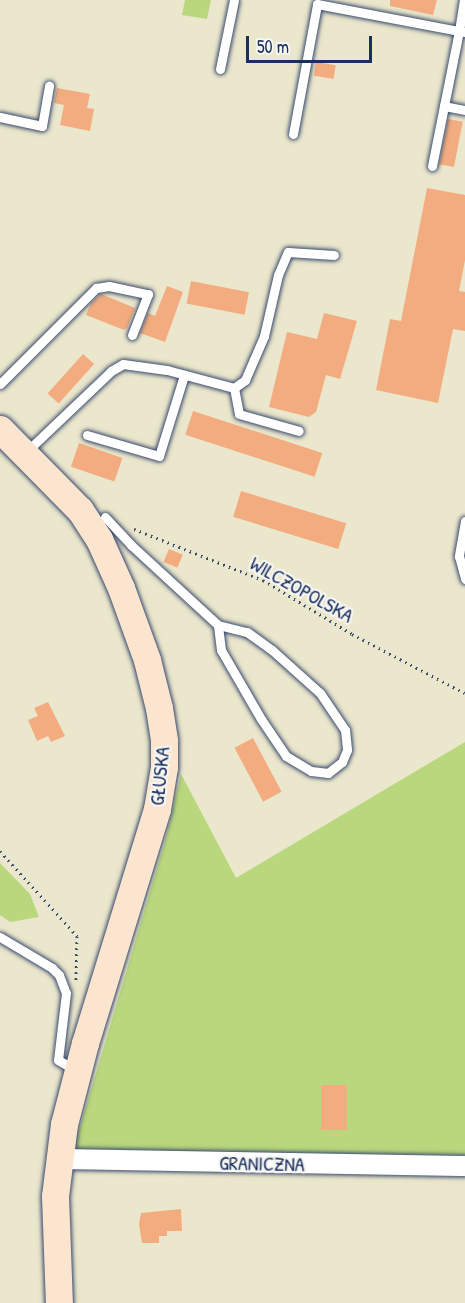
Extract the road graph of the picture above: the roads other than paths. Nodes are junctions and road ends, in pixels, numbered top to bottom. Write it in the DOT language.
graph roads {
  1 [pos="234,0"];
  2 [pos="464,0"];
  3 [pos="462,32"];
  4 [pos="220,69"];
  5 [pos="49,86"];
  6 [pos="444,106"];
  7 [pos="465,110"];
  8 [pos="0,117"];
  9 [pos="293,135"];
  10 [pos="432,166"];
  11 [pos="334,255"];
  12 [pos="132,334"];
  13 [pos="184,375"];
  14 [pos="0,384"];
  15 [pos="234,388"];
  16 [pos="0,429"];
  17 [pos="299,431"];
  18 [pos="87,435"];
  19 [pos="24,454"];
  20 [pos="105,517"];
  21 [pos="465,521"];
  22 [pos="465,579"];
  23 [pos="218,625"];
  24 [pos="0,937"];
  25 [pos="77,1071"];
  26 [pos="58,1159"];
  27 [pos="465,1166"];
  28 [pos="59,1303"];
  1 -- 4 [label="lane"];
  2 -- 3 [label="lane"];
  3 -- 6 [label="lane"];
  3 -- 9 [label="lane"];
  5 -- 8 [label="lane"];
  6 -- 7 [label="lane"];
  6 -- 10 [label="lane"];
  11 -- 15 [label="lane"];
  12 -- 14 [label="lane"];
  13 -- 15 [label="lane"];
  13 -- 18 [label="lane"];
  13 -- 19 [label="lane"];
  15 -- 17 [label="lane"];
  16 -- 19 [label="street, GŁUSKA"];
  19 -- 25 [label="street, GŁUSKA"];
  20 -- 23 [label="lane"];
  21 -- 22 [label="lane"];
  23 -- 23 [label="lane"];
  24 -- 25 [label="lane"];
  25 -- 26 [label="street, GŁUSKA"];
  26 -- 27 [label="street, GRANICZNA"];
  26 -- 28 [label="street, GŁUSKA"];
}
